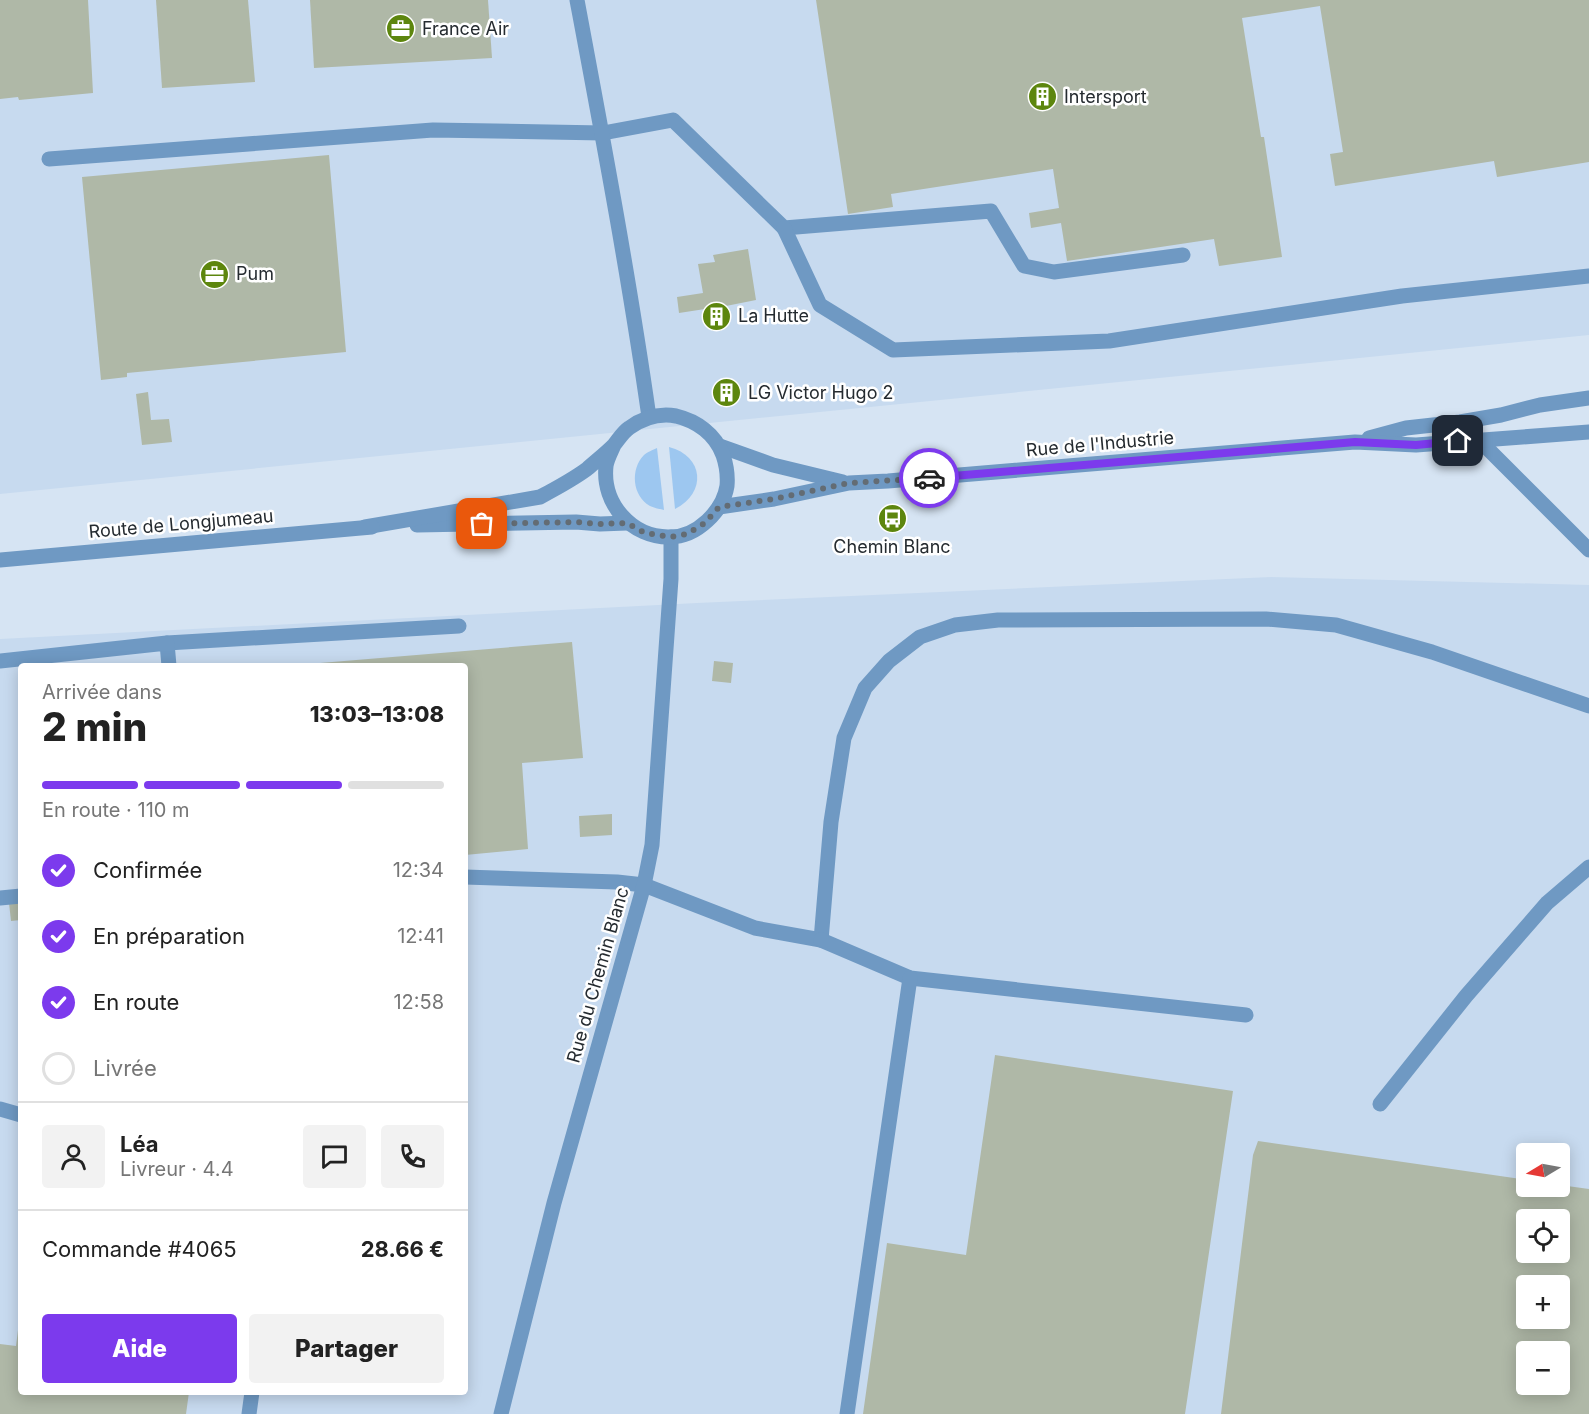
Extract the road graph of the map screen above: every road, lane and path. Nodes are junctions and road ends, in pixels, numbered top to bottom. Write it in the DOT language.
graph roads {
  1 [pos="577,0"];
  2 [pos="603,133"];
  3 [pos="49,159"];
  4 [pos="784,228"];
  5 [pos="1183,255"];
  6 [pos="1589,276"];
  7 [pos="1589,398"];
  8 [pos="649,417"];
  9 [pos="1589,432"];
  10 [pos="1479,440"];
  11 [pos="1355,442"];
  12 [pos="614,445"];
  13 [pos="720,446"];
  14 [pos="849,483"];
  15 [pos="719,507"];
  16 [pos="627,523"];
  17 [pos="365,527"];
  18 [pos="671,537"];
  19 [pos="1589,550"];
  20 [pos="0,560"];
  21 [pos="459,626"];
  22 [pos="166,643"];
  23 [pos="0,661"];
  24 [pos="169,663"];
  25 [pos="1589,706"];
  26 [pos="1589,867"];
  27 [pos="468,877"];
  28 [pos="644,885"];
  29 [pos="18,896"];
  30 [pos="0,898"];
  31 [pos="821,940"];
  32 [pos="910,978"];
  33 [pos="1246,1016"];
  34 [pos="1380,1104"];
  35 [pos="0,1109"];
  36 [pos="18,1114"];
  37 [pos="252,1395"];
  38 [pos="249,1414"];
  39 [pos="501,1414"];
  40 [pos="847,1414"];
  1 -- 2 [label="street"];
  2 -- 3 [label="street"];
  2 -- 4 [label="street"];
  2 -- 8 [label="street"];
  4 -- 5 [label="street"];
  4 -- 6 [label="street"];
  7 -- 11 [label="street, Rue de l'Industrie"];
  8 -- 12 [label="street, Route de Longjumeau"];
  8 -- 13 [label="street"];
  9 -- 10 [label="street, Rue de l'Industrie"];
  10 -- 11 [label="street, Rue de l'Industrie"];
  10 -- 19 [label="street"];
  11 -- 14 [label="street, Rue de l'Industrie"];
  12 -- 16 [label="street"];
  12 -- 17 [label="street, Route de Longjumeau"];
  13 -- 14 [label="street, Rue de l'Industrie"];
  13 -- 15 [label="street"];
  14 -- 15 [label="street, Rue de l'Industrie"];
  15 -- 18 [label="street"];
  16 -- 17 [label="street, Route de Longjumeau"];
  16 -- 18 [label="street, Route de Longjumeau"];
  17 -- 20 [label="street, Route de Longjumeau"];
  18 -- 28 [label="street, Rue du Chemin Blanc"];
  21 -- 22 [label="street"];
  22 -- 23 [label="street"];
  22 -- 24 [label="street"];
  25 -- 31 [label="street"];
  26 -- 34 [label="street"];
  27 -- 28 [label="street"];
  28 -- 31 [label="street"];
  28 -- 39 [label="street, Rue du Chemin Blanc"];
  29 -- 30 [label="street"];
  31 -- 32 [label="street"];
  32 -- 33 [label="street"];
  32 -- 40 [label="street"];
  35 -- 36 [label="street"];
  37 -- 38 [label="street"];
}
